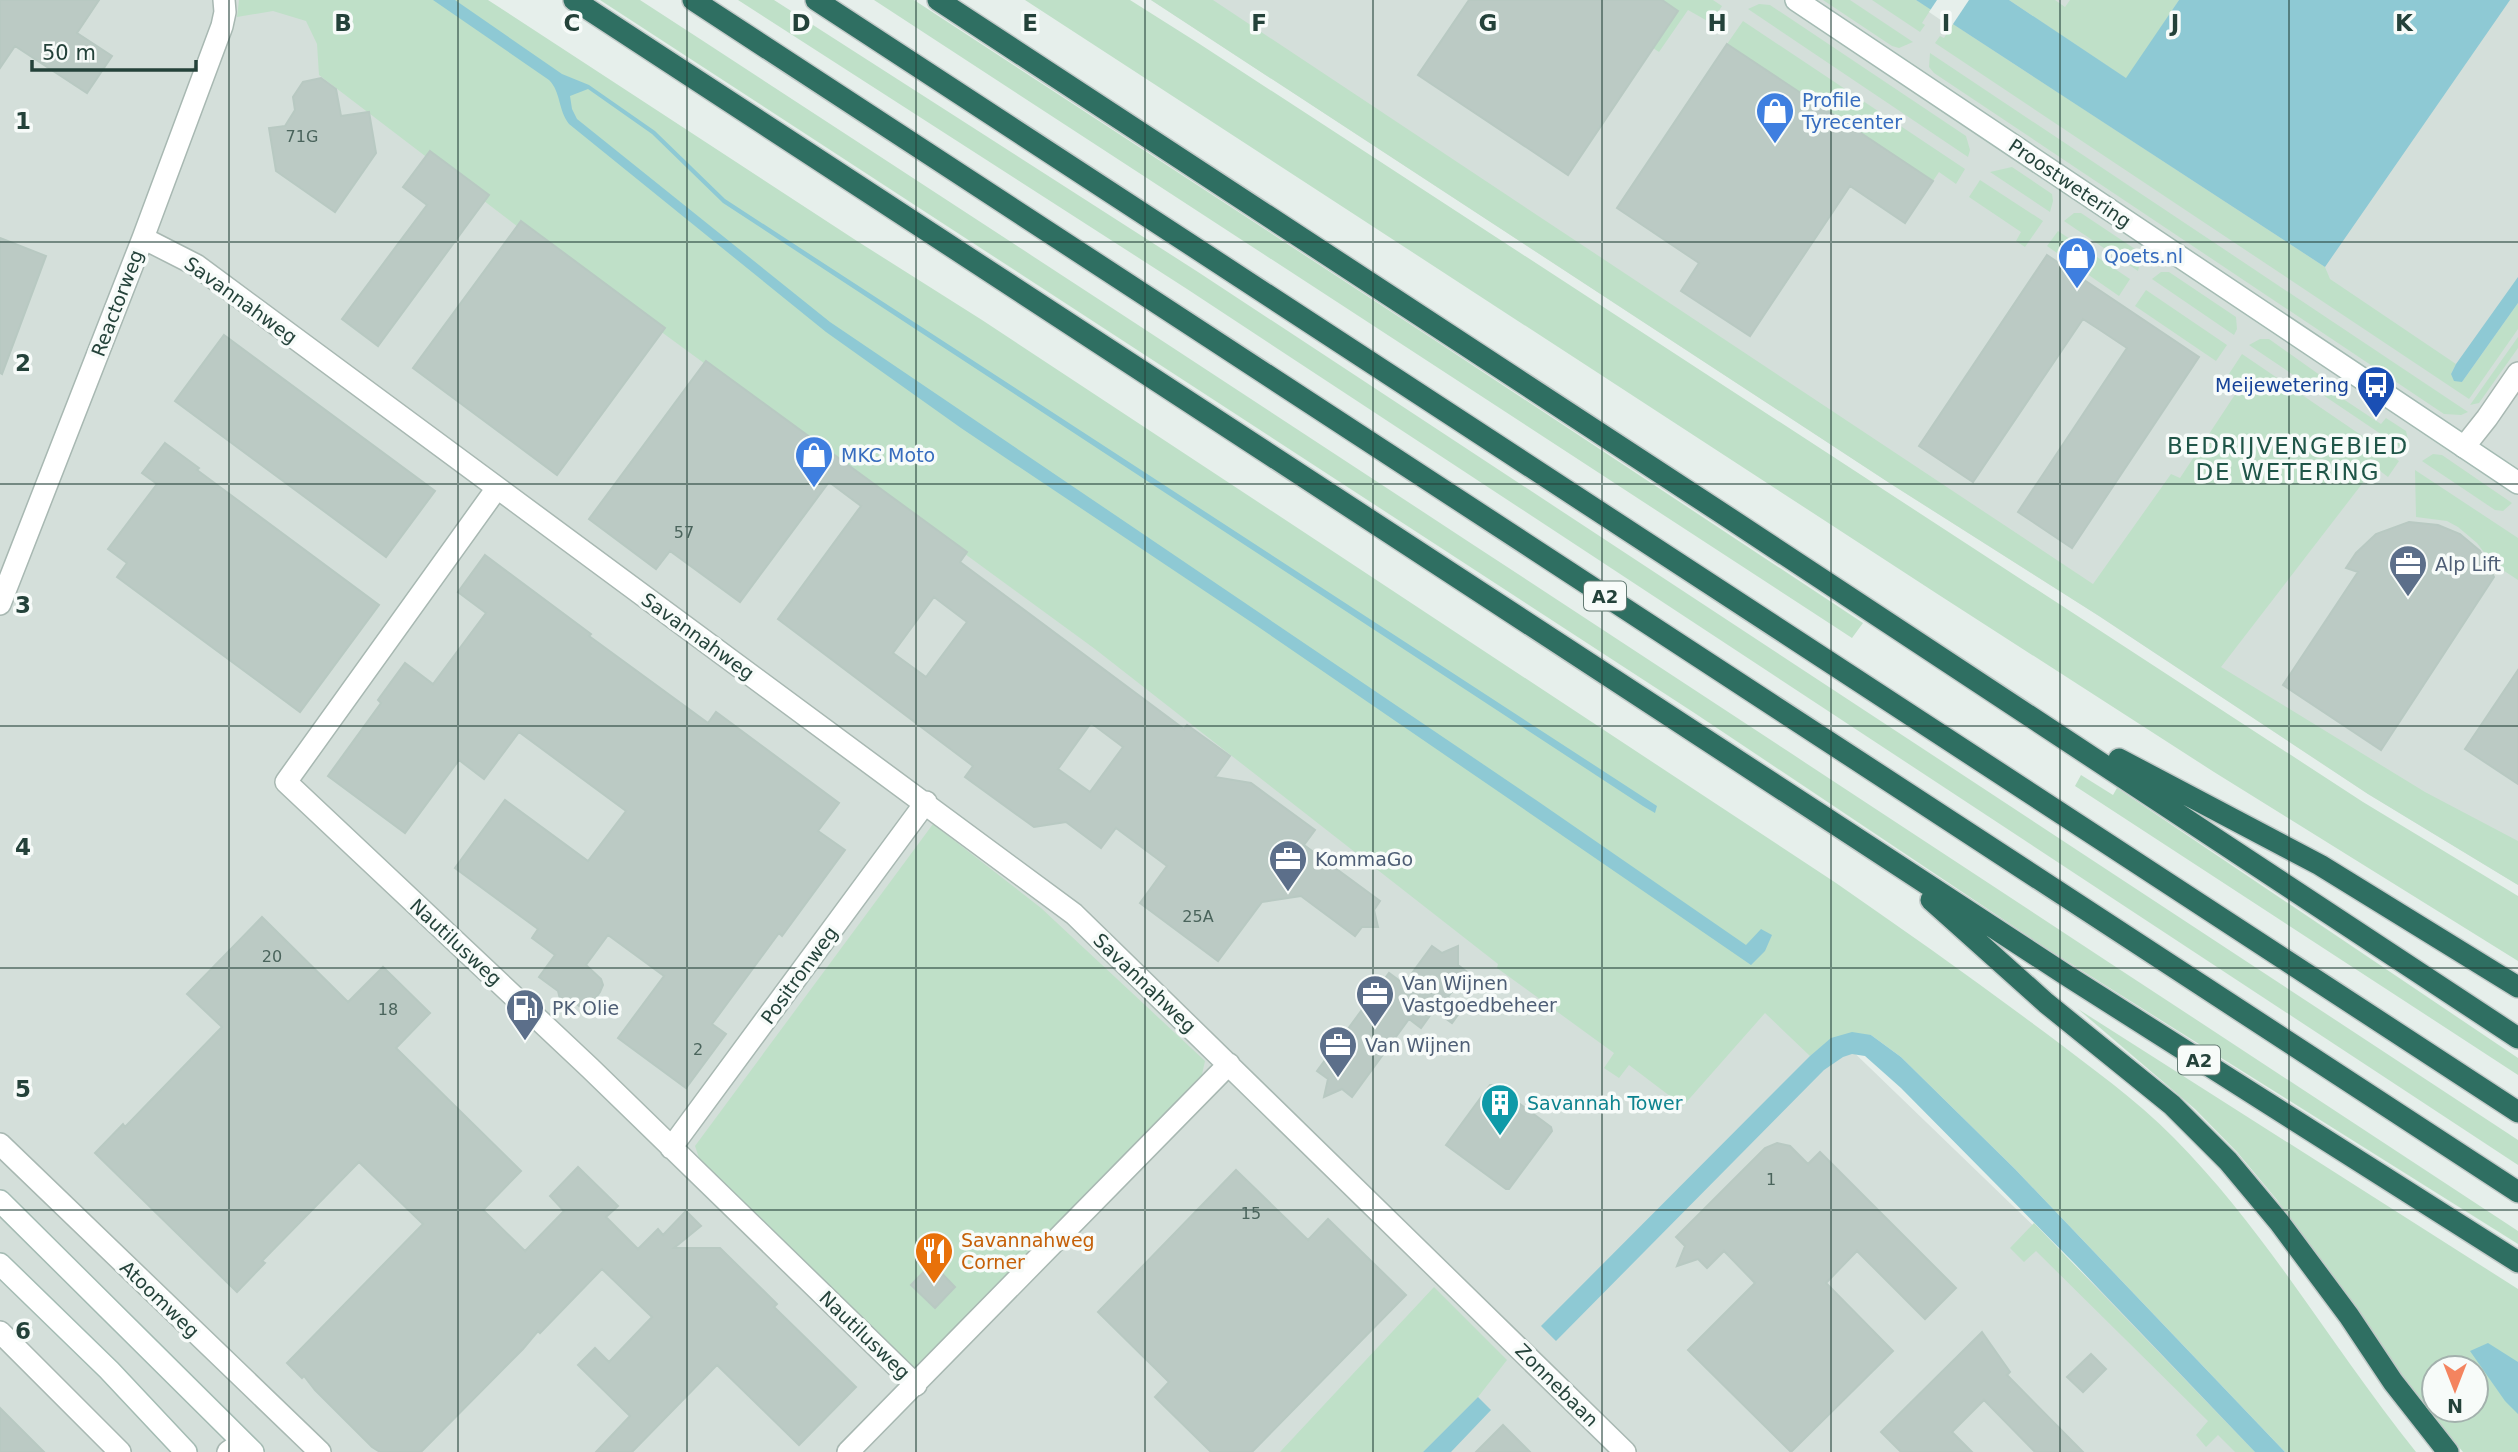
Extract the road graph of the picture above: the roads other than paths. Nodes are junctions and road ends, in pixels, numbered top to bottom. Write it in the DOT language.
graph roads {
  1 [pos="224,0"];
  2 [pos="574,0"];
  3 [pos="693,0"];
  4 [pos="816,0"];
  5 [pos="939,0"];
  6 [pos="1796,0"];
  7 [pos="143,237"];
  8 [pos="2518,373"];
  9 [pos="2463,447"];
  10 [pos="2518,483"];
  11 [pos="498,488"];
  12 [pos="0,604"];
  13 [pos="2005,699"];
  14 [pos="926,802"];
  15 [pos="1882,855"];
  16 [pos="2518,987"];
  17 [pos="2518,1038"];
  18 [pos="1229,1063"];
  19 [pos="2518,1112"];
  20 [pos="0,1144"];
  21 [pos="671,1148"];
  22 [pos="2518,1192"];
  23 [pos="0,1201"];
  24 [pos="2518,1262"];
  25 [pos="0,1264"];
  26 [pos="1490,1319"];
  27 [pos="0,1332"];
  28 [pos="916,1385"];
  29 [pos="241,1449"];
  30 [pos="120,1452"];
  31 [pos="186,1452"];
  32 [pos="320,1452"];
  33 [pos="848,1452"];
  34 [pos="1625,1452"];
  35 [pos="2448,1452"];
  1 -- 7 [label="street, Reactorweg"];
  2 -- 15 [label="highway, A2"];
  3 -- 22 [label="highway, A2"];
  4 -- 19 [label="highway"];
  5 -- 13 [label="highway"];
  6 -- 9 [label="street, Proostwetering"];
  7 -- 11 [label="street, Savannahweg"];
  7 -- 12 [label="street, Reactorweg"];
  8 -- 9 [label="street"];
  9 -- 10 [label="street, Proostwetering"];
  11 -- 14 [label="street, Savannahweg"];
  11 -- 21 [label="street, Nautilusweg"];
  13 -- 16 [label="highway"];
  13 -- 17 [label="highway"];
  14 -- 18 [label="street, Savannahweg"];
  14 -- 21 [label="street, Positronweg"];
  15 -- 24 [label="highway, A2"];
  15 -- 35 [label="highway, A2"];
  18 -- 26 [label="street, Savannahweg"];
  18 -- 28 [label="street"];
  20 -- 32 [label="street, Atoomweg"];
  21 -- 28 [label="street, Nautilusweg"];
  23 -- 29 [label="street"];
  25 -- 31 [label="street"];
  26 -- 34 [label="street, Zonnebaan"];
  27 -- 30 [label="street"];
  28 -- 33 [label="street"];
}
